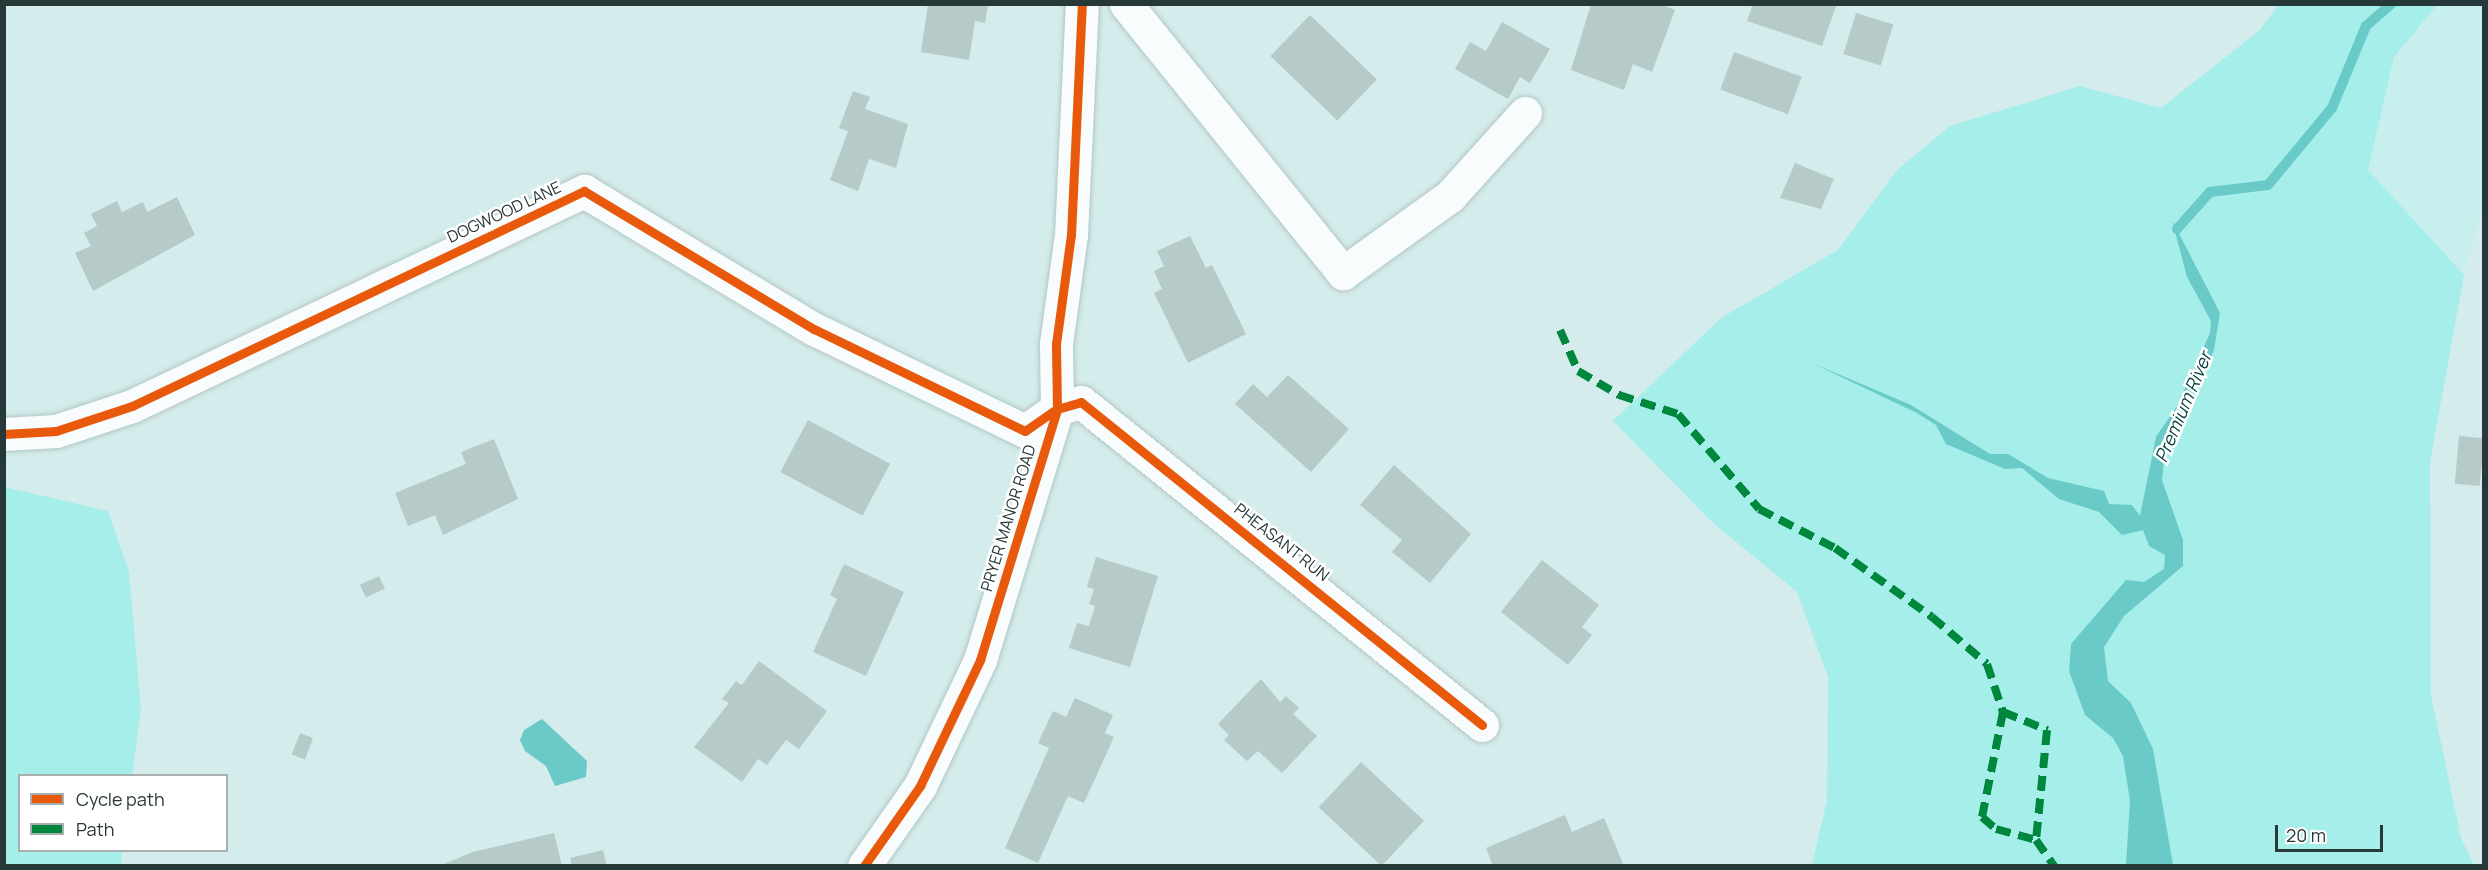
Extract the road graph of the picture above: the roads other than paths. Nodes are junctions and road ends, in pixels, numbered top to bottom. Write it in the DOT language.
graph roads {
  1 [pos="1082,4"];
  2 [pos="1126,4"];
  3 [pos="1525,113"];
  4 [pos="1058,409"];
  5 [pos="4,434"];
  6 [pos="1482,725"];
  7 [pos="864,866"];
  1 -- 4 [label="street, PRYER MANOR ROAD"];
  2 -- 3 [label="street"];
  4 -- 5 [label="street, DOGWOOD LANE"];
  4 -- 6 [label="street, PHEASANT RUN"];
  4 -- 7 [label="street, PRYER MANOR ROAD"];
}
